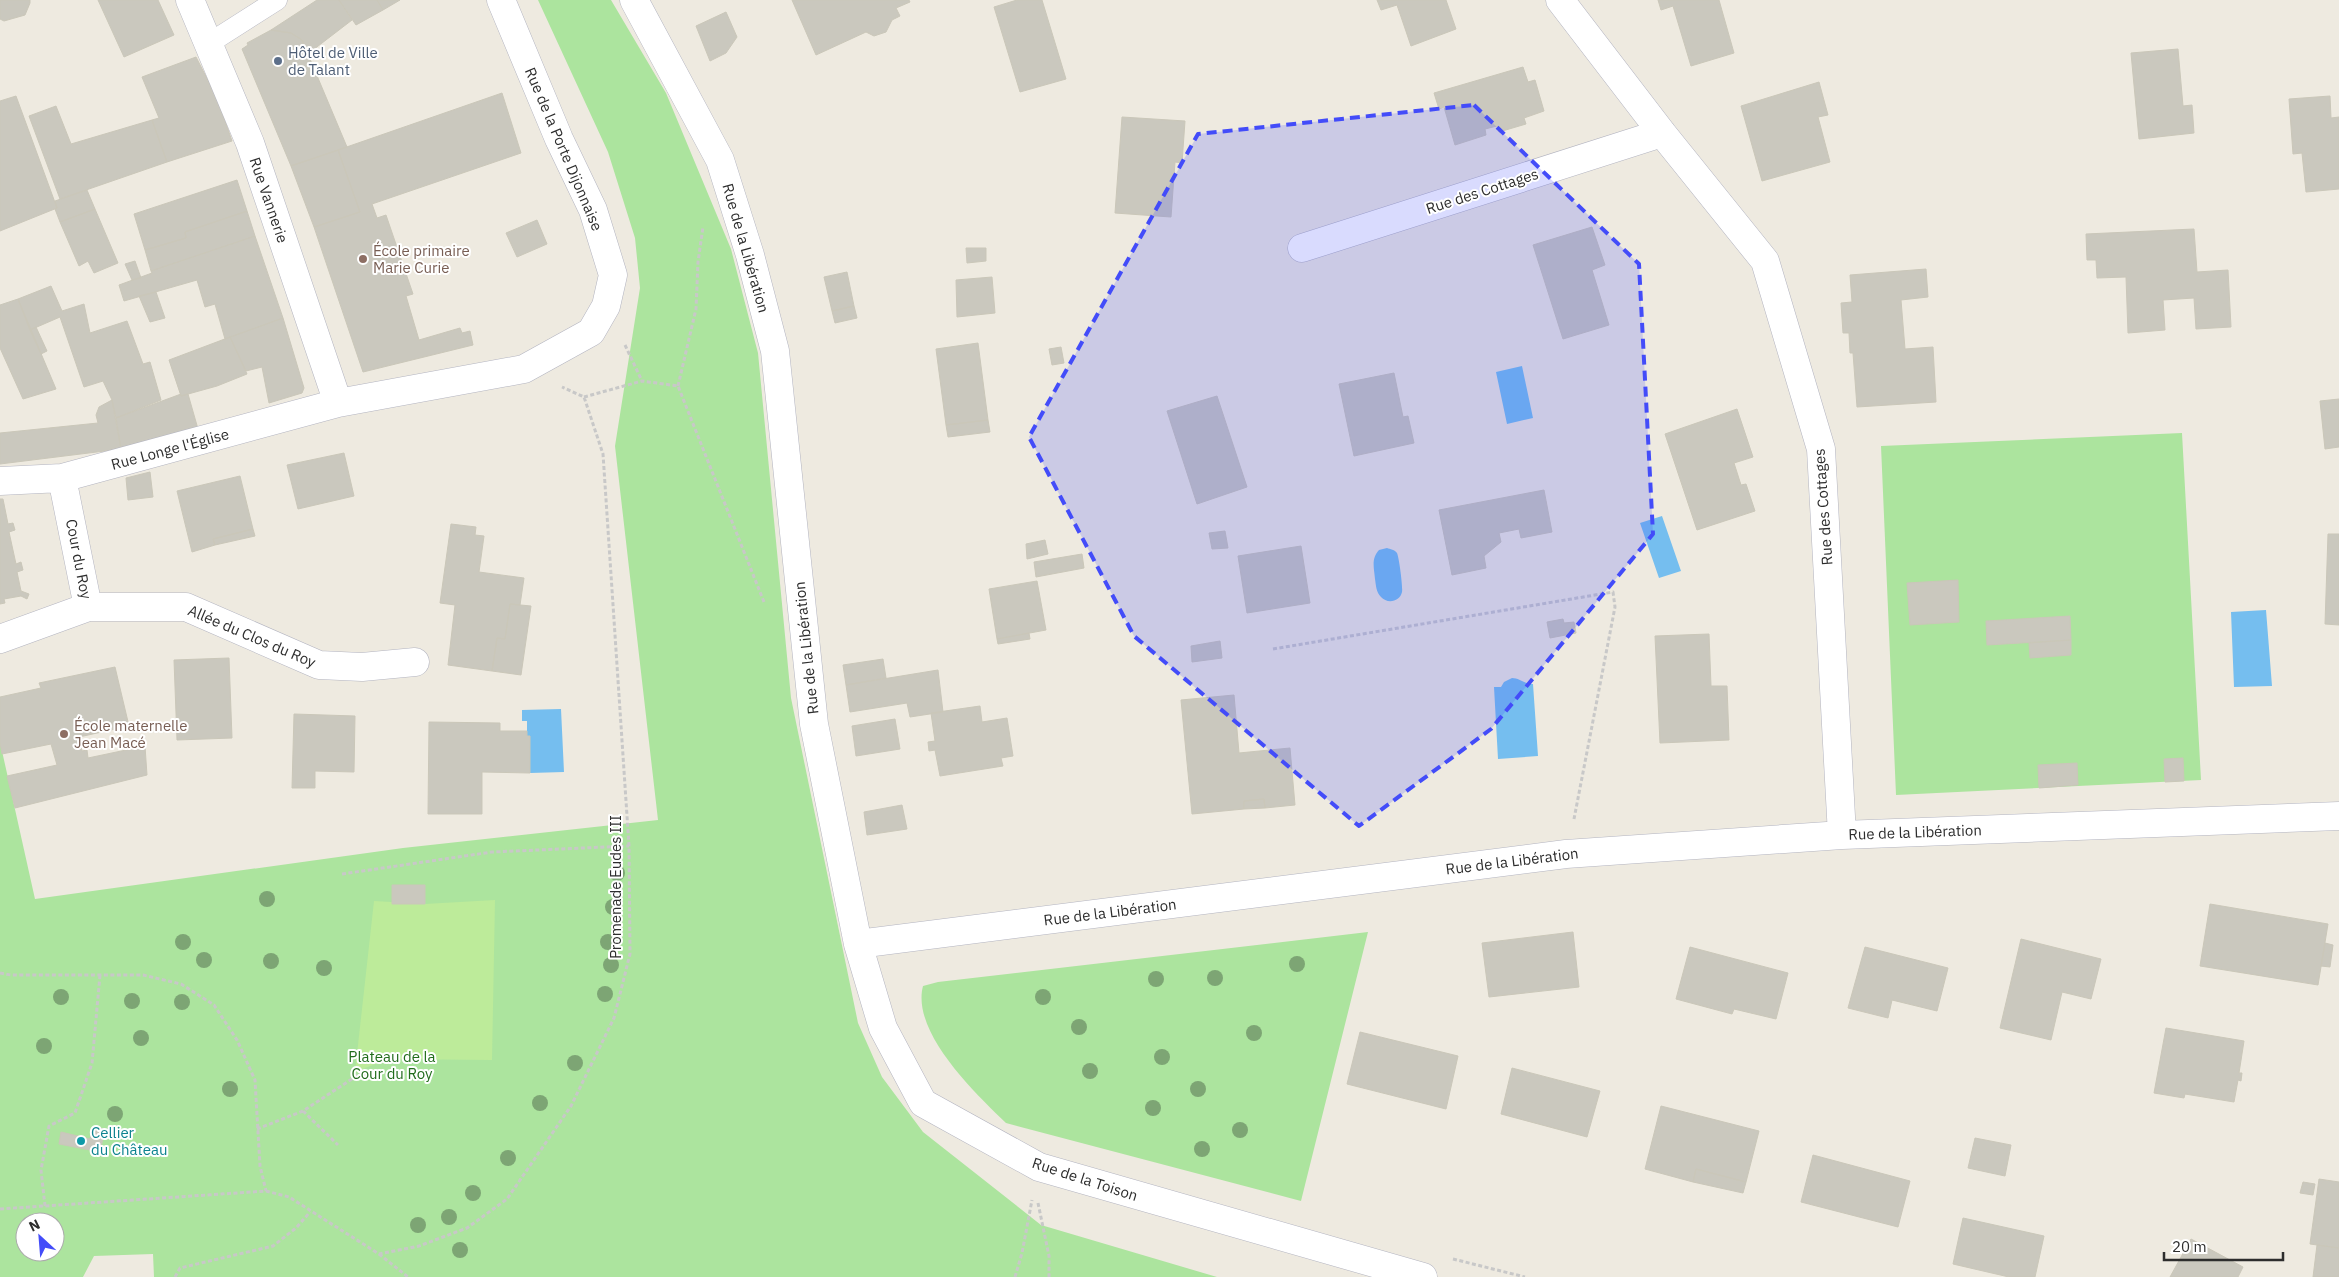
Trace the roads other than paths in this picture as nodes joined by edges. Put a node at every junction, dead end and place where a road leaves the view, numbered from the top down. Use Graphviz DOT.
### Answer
graph roads {
  1 [pos="190,0"];
  2 [pos="277,0"];
  3 [pos="501,0"];
  4 [pos="634,0"];
  5 [pos="1560,0"];
  6 [pos="208,44"];
  7 [pos="1662,133"];
  8 [pos="1302,248"];
  9 [pos="338,403"];
  10 [pos="62,478"];
  11 [pos="0,481"];
  12 [pos="88,607"];
  13 [pos="0,640"];
  14 [pos="415,662"];
  15 [pos="2339,816"];
  16 [pos="1842,835"];
  17 [pos="858,944"];
  18 [pos="1423,1277"];
  1 -- 6 [label="street, Rue Vannerie"];
  2 -- 6 [label="lane"];
  3 -- 9 [label="street, Rue de la Porte Dijonnaise"];
  4 -- 17 [label="street, Rue de la Libération"];
  5 -- 7 [label="street, Rue des Cottages"];
  6 -- 9 [label="street, Rue Vannerie"];
  7 -- 8 [label="street, Rue des Cottages"];
  7 -- 16 [label="street, Rue des Cottages"];
  9 -- 10 [label="street, Rue Longe l'Église"];
  10 -- 11 [label="street, Rue Longe l'Église"];
  10 -- 12 [label="street, Cour du Roy"];
  12 -- 13 [label="street, Cour du Roy"];
  12 -- 14 [label="street, Allée du Clos du Roy"];
  15 -- 16 [label="street, Rue de la Libération"];
  16 -- 17 [label="street, Rue de la Libération"];
  17 -- 18 [label="street, Rue de la Toison"];
}
